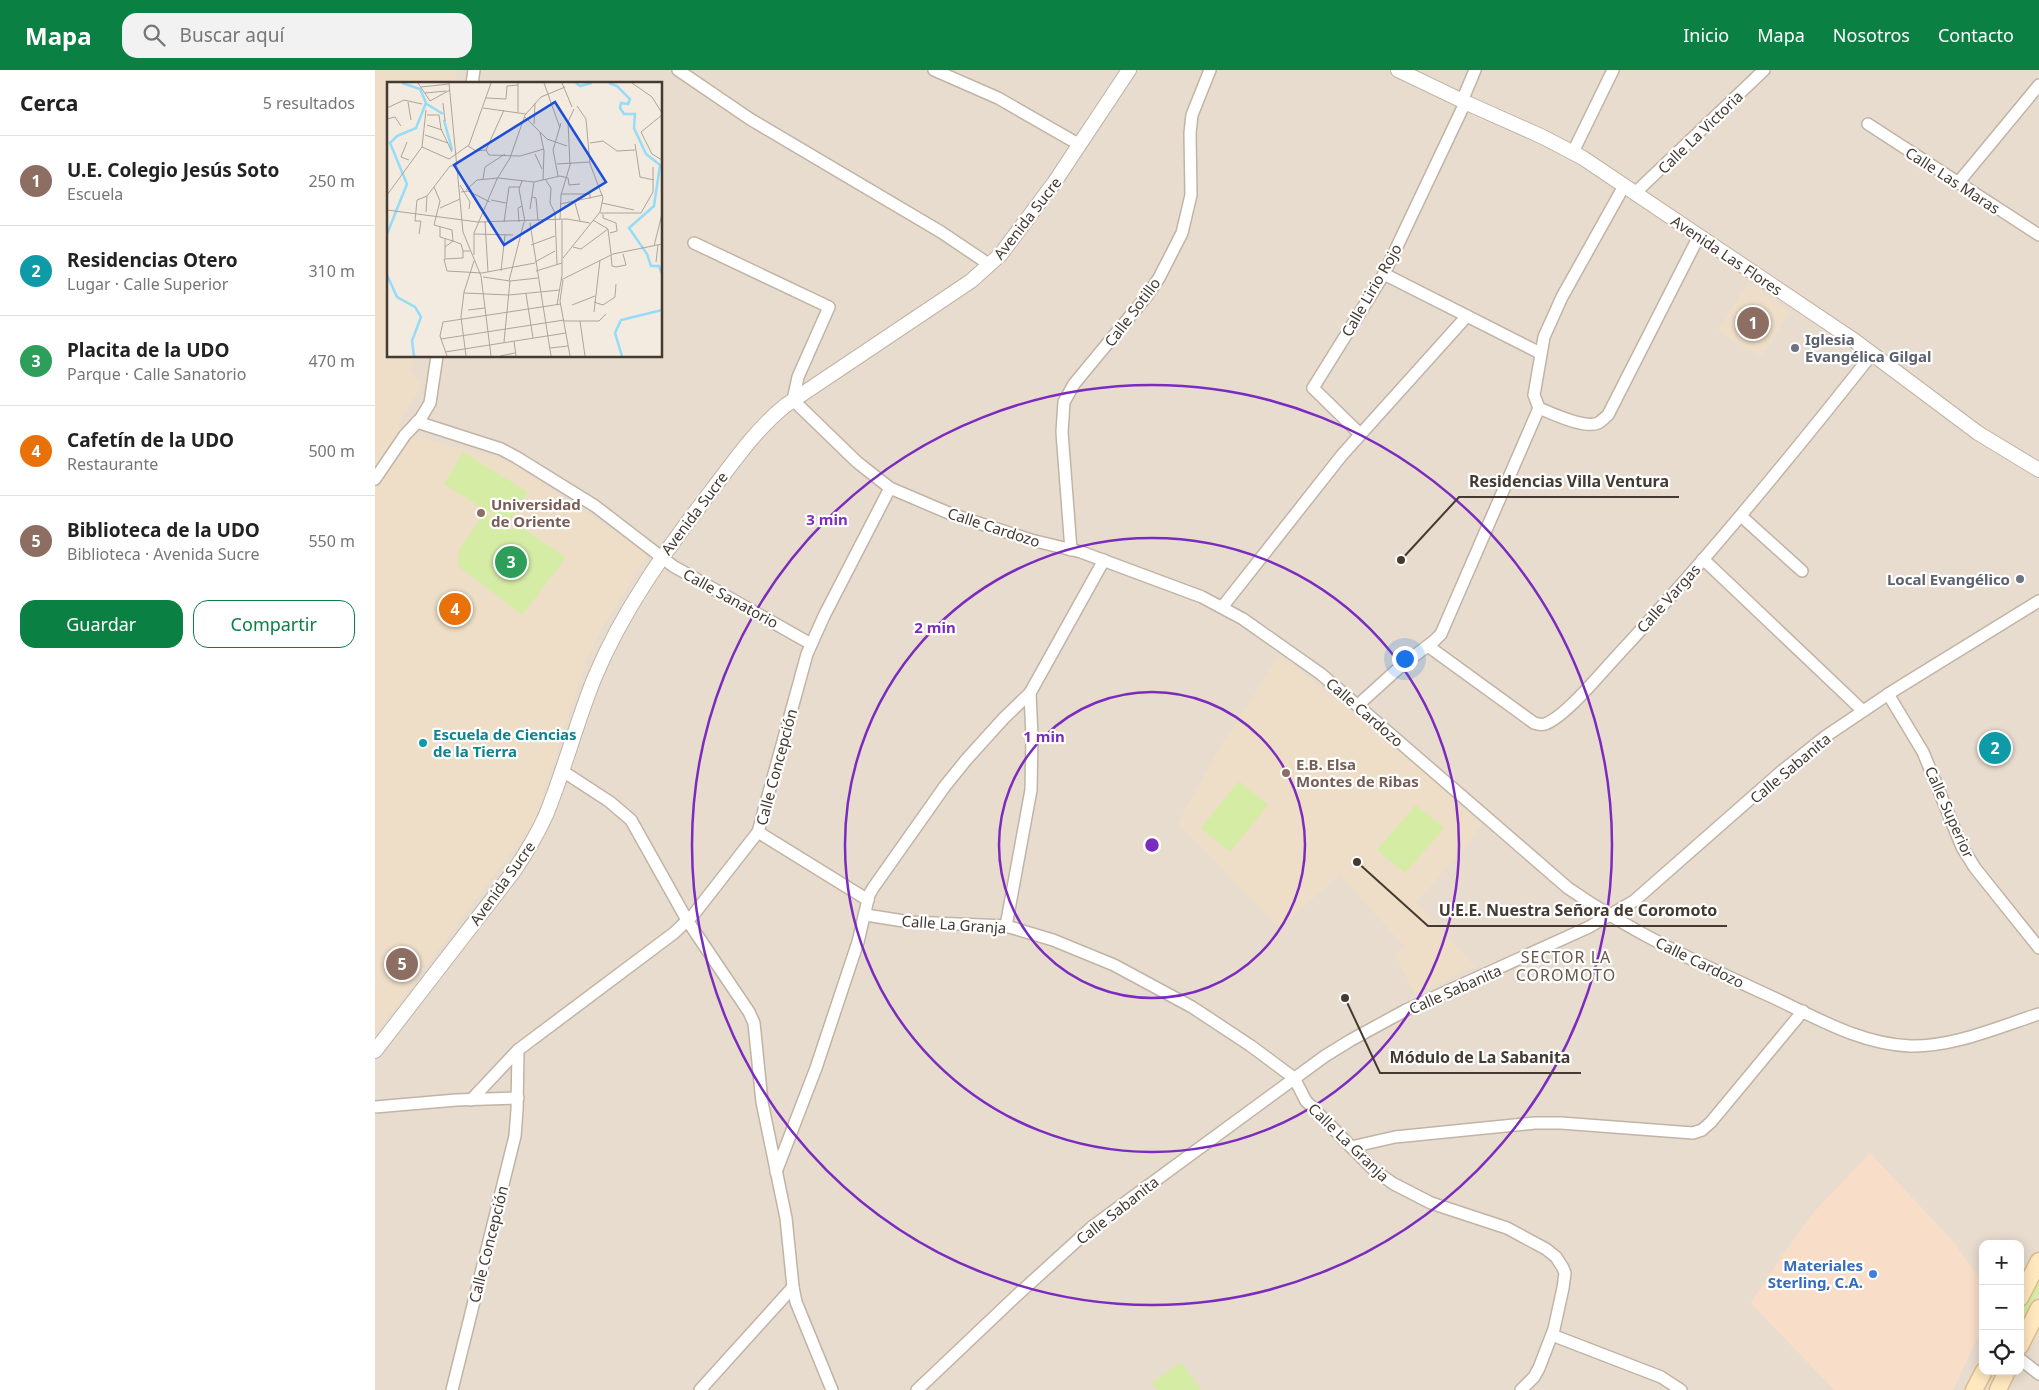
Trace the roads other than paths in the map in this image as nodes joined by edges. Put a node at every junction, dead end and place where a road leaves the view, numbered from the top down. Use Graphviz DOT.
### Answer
graph roads {
  1 [pos="678,70"];
  2 [pos="934,70"];
  3 [pos="1129,70"];
  4 [pos="1210,70"];
  5 [pos="1398,70"];
  6 [pos="1475,70"];
  7 [pos="1613,70"];
  8 [pos="1764,70"];
  9 [pos="2039,85"];
  10 [pos="1463,102"];
  11 [pos="1867,124"];
  12 [pos="1080,145"];
  13 [pos="1573,152"];
  14 [pos="1958,183"];
  15 [pos="1630,189"];
  16 [pos="2039,235"];
  17 [pos="1699,236"];
  18 [pos="693,244"];
  19 [pos="990,264"];
  20 [pos="1384,274"];
  21 [pos="1467,316"];
  22 [pos="1540,353"];
  23 [pos="1872,354"];
  24 [pos="437,358"];
  25 [pos="793,400"];
  26 [pos="1539,408"];
  27 [pos="417,422"];
  28 [pos="1360,434"];
  29 [pos="2039,470"];
  30 [pos="375,480"];
  31 [pos="890,488"];
  32 [pos="1741,516"];
  33 [pos="1071,550"];
  34 [pos="662,557"];
  35 [pos="1703,559"];
  36 [pos="1104,560"];
  37 [pos="1802,571"];
  38 [pos="2039,601"];
  39 [pos="1223,606"];
  40 [pos="811,644"];
  41 [pos="1428,646"];
  42 [pos="1030,693"];
  43 [pos="1888,694"];
  44 [pos="1358,705"];
  45 [pos="1863,711"];
  46 [pos="561,770"];
  47 [pos="758,832"];
  48 [pos="868,900"];
  49 [pos="866,915"];
  50 [pos="1610,916"];
  51 [pos="687,920"];
  52 [pos="1006,926"];
  53 [pos="2039,948"];
  54 [pos="1803,1012"];
  55 [pos="2039,1014"];
  56 [pos="518,1050"];
  57 [pos="375,1051"];
  58 [pos="1294,1078"];
  59 [pos="517,1098"];
  60 [pos="471,1100"];
  61 [pos="375,1107"];
  62 [pos="1351,1147"];
  63 [pos="777,1172"];
  64 [pos="2039,1261"];
  65 [pos="793,1287"];
  66 [pos="2024,1290"];
  67 [pos="2039,1308"];
  68 [pos="1552,1335"];
  69 [pos="2024,1338"];
  70 [pos="2024,1362"];
  71 [pos="2039,1374"];
  72 [pos="1982,1375"];
  73 [pos="2005,1375"];
  74 [pos="452,1390"];
  75 [pos="700,1390"];
  76 [pos="832,1390"];
  77 [pos="917,1390"];
  78 [pos="1521,1390"];
  79 [pos="1681,1390"];
  80 [pos="1974,1390"];
  81 [pos="1998,1390"];
  1 -- 19 [label="street"];
  2 -- 12 [label="street"];
  3 -- 12 [label="street, Avenida Sucre"];
  4 -- 33 [label="street, Calle Sotillo"];
  5 -- 10 [label="street, Avenida Las Flores"];
  6 -- 10 [label="street, Calle Lirio Rojo"];
  7 -- 13 [label="street"];
  8 -- 15 [label="street, Calle La Victoria"];
  9 -- 14 [label="street"];
  10 -- 13 [label="street, Avenida Las Flores"];
  10 -- 20 [label="street, Calle Lirio Rojo"];
  11 -- 14 [label="street, Calle Las Maras"];
  12 -- 19 [label="street, Avenida Sucre"];
  13 -- 15 [label="street, Avenida Las Flores"];
  14 -- 16 [label="street, Calle Las Maras"];
  15 -- 17 [label="street, Avenida Las Flores"];
  15 -- 22 [label="street, Calle La Victoria"];
  17 -- 23 [label="street, Avenida Las Flores"];
  17 -- 26 [label="street"];
  18 -- 25 [label="street"];
  19 -- 25 [label="street, Avenida Sucre"];
  20 -- 21 [label="street"];
  20 -- 28 [label="street, Calle Lirio Rojo"];
  21 -- 22 [label="street"];
  21 -- 28 [label="street"];
  22 -- 26 [label="street, Calle La Victoria"];
  23 -- 29 [label="street, Avenida Las Flores"];
  23 -- 32 [label="street, Calle Vargas"];
  24 -- 27 [label="street"];
  25 -- 31 [label="street, Calle Cardozo"];
  25 -- 34 [label="street, Avenida Sucre"];
  26 -- 41 [label="street"];
  27 -- 30 [label="street"];
  27 -- 34 [label="street, Calle Sanatorio"];
  28 -- 39 [label="street"];
  31 -- 33 [label="street, Calle Cardozo"];
  31 -- 40 [label="street, Calle Concepción"];
  32 -- 35 [label="street, Calle Vargas"];
  32 -- 37 [label="street"];
  33 -- 36 [label="street, Calle Cardozo"];
  34 -- 40 [label="street, Calle Sanatorio"];
  34 -- 46 [label="street, Avenida Sucre"];
  35 -- 41 [label="street, Calle Vargas"];
  35 -- 45 [label="street"];
  36 -- 39 [label="street, Calle Cardozo"];
  36 -- 42 [label="street"];
  38 -- 43 [label="street, Calle Sabanita"];
  39 -- 44 [label="street, Calle Cardozo"];
  40 -- 47 [label="street, Calle Concepción"];
  41 -- 44 [label="street"];
  42 -- 48 [label="street"];
  42 -- 52 [label="street"];
  43 -- 45 [label="street, Calle Sabanita"];
  43 -- 53 [label="street, Calle Superior"];
  44 -- 50 [label="street, Calle Cardozo"];
  45 -- 50 [label="street, Calle Sabanita"];
  46 -- 51 [label="street"];
  46 -- 57 [label="street, Avenida Sucre"];
  47 -- 48 [label="street"];
  47 -- 51 [label="street, Calle Concepción"];
  48 -- 49 [label="street"];
  49 -- 52 [label="street, Calle La Granja"];
  49 -- 63 [label="street"];
  50 -- 54 [label="street, Calle Cardozo"];
  50 -- 58 [label="street, Calle Sabanita"];
  51 -- 56 [label="street, Calle Concepción"];
  51 -- 63 [label="street"];
  52 -- 58 [label="street, Calle La Granja"];
  54 -- 55 [label="street, Calle Cardozo"];
  54 -- 62 [label="street"];
  56 -- 59 [label="street, Calle Concepción"];
  56 -- 60 [label="street, Calle Concepción"];
  58 -- 62 [label="street, Calle La Granja"];
  58 -- 77 [label="street, Calle Sabanita"];
  59 -- 60 [label="street"];
  59 -- 74 [label="street, Calle Concepción"];
  60 -- 61 [label="street"];
  62 -- 68 [label="street, Calle La Granja"];
  63 -- 65 [label="street"];
  64 -- 66 [label="main road"];
  65 -- 75 [label="street"];
  65 -- 76 [label="street"];
  67 -- 69 [label="main road"];
  68 -- 78 [label="street, Calle La Granja"];
  68 -- 79 [label="street"];
  70 -- 71 [label="street"];
  72 -- 80 [label="main road"];
  73 -- 81 [label="main road"];
}
